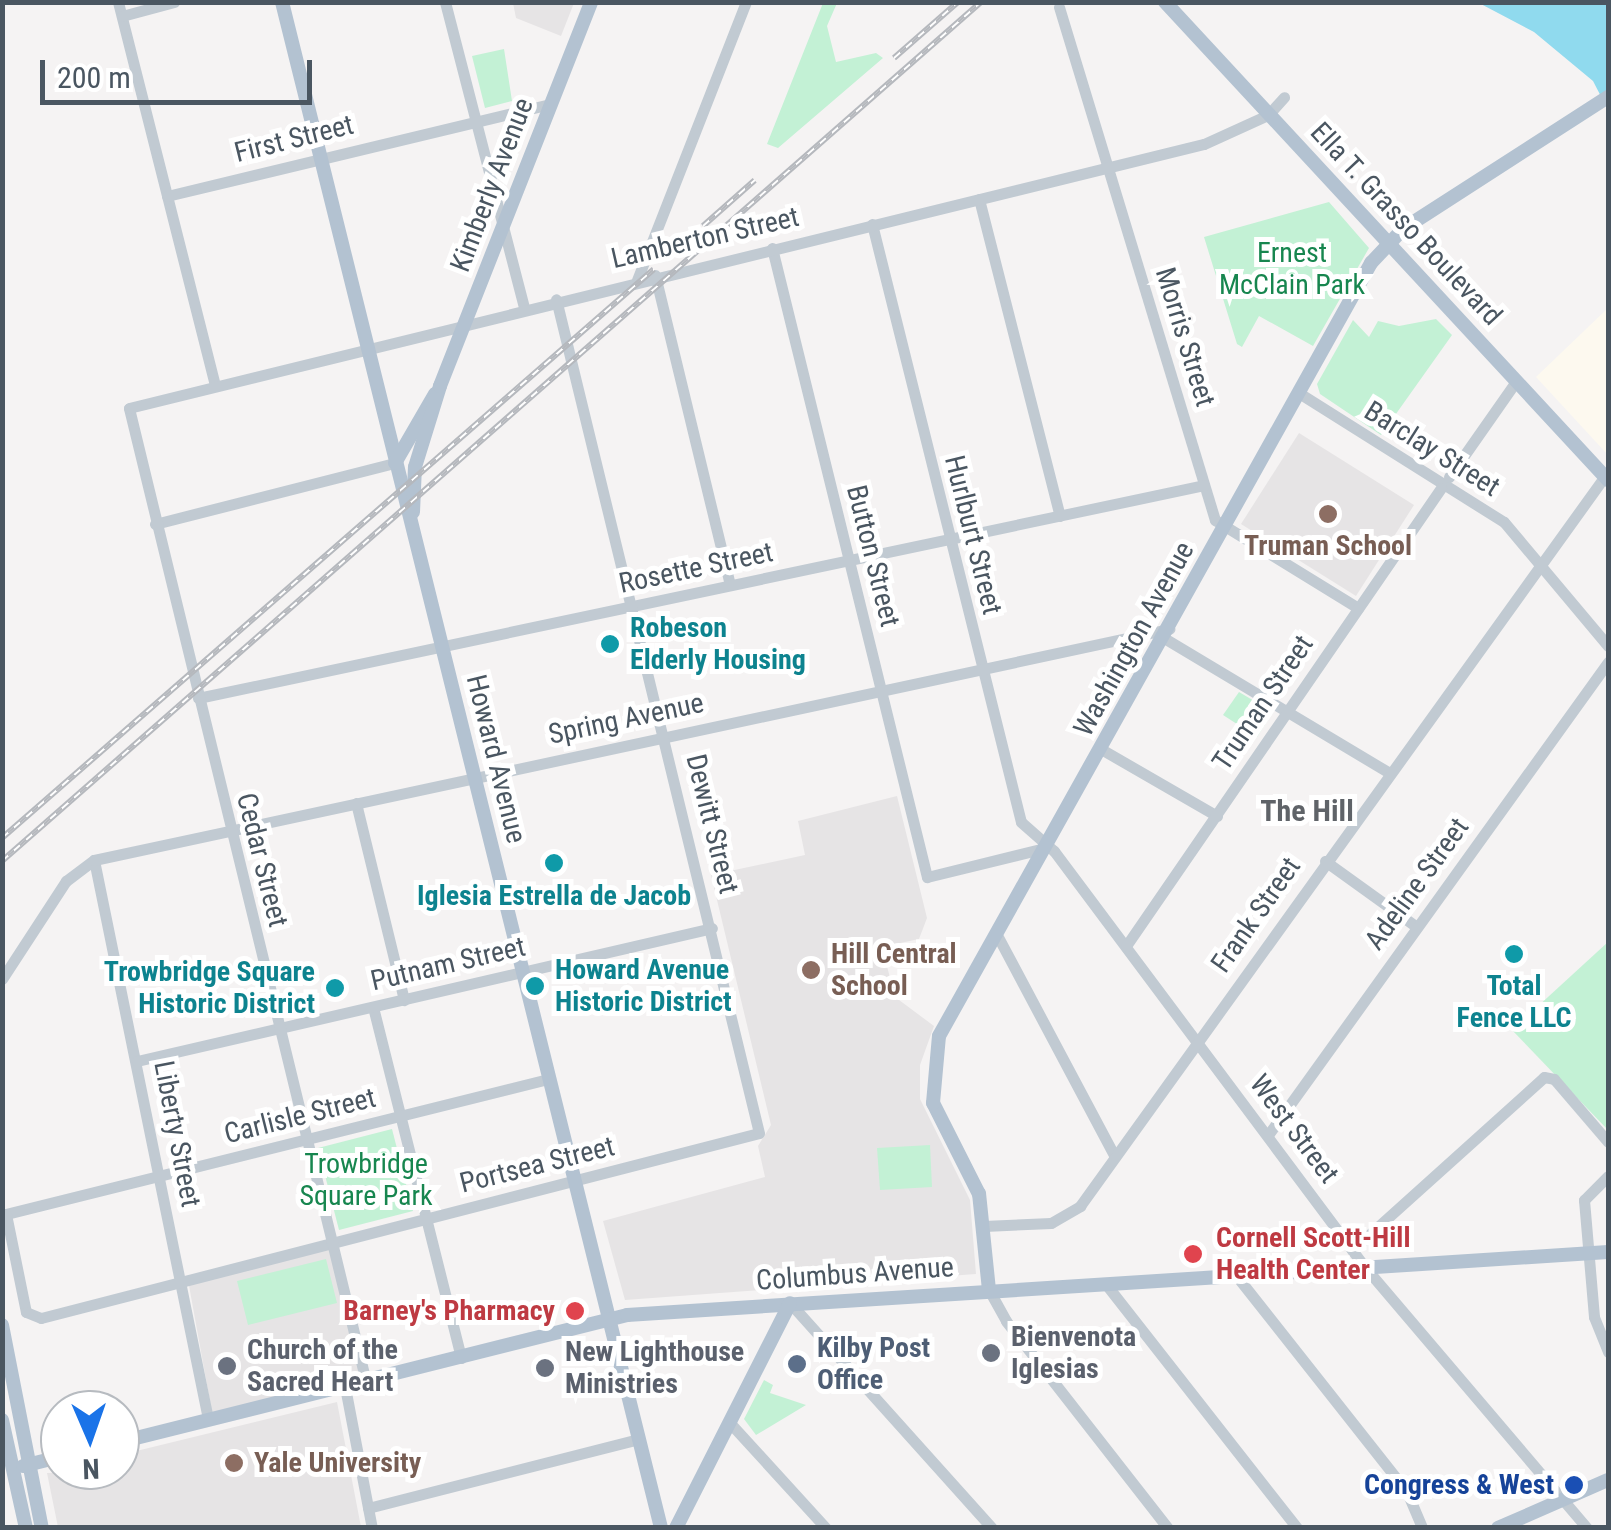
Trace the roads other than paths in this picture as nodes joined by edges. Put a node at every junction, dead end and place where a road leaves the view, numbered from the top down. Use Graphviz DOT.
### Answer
graph roads {
  1 [pos="174,2"];
  2 [pos="282,2"];
  3 [pos="446,2"];
  4 [pos="591,2"];
  5 [pos="746,2"];
  6 [pos="1165,2"];
  7 [pos="1059,7"];
  8 [pos="120,9"];
  9 [pos="1284,97"];
  10 [pos="1608,97"];
  11 [pos="550,104"];
  12 [pos="1268,114"];
  13 [pos="475,122"];
  14 [pos="321,158"];
  15 [pos="1108,168"];
  16 [pos="167,196"];
  17 [pos="980,200"];
  18 [pos="872,224"];
  19 [pos="501,228"];
  20 [pos="1391,241"];
  21 [pos="772,248"];
  22 [pos="655,276"];
  23 [pos="634,278"];
  24 [pos="556,299"];
  25 [pos="524,306"];
  26 [pos="466,321"];
  27 [pos="368,344"];
  28 [pos="1517,380"];
  29 [pos="214,382"];
  30 [pos="440,386"];
  31 [pos="1299,393"];
  32 [pos="129,408"];
  33 [pos="397,471"];
  34 [pos="1607,478"];
  35 [pos="1445,483"];
  36 [pos="1204,485"];
  37 [pos="1060,516"];
  38 [pos="412,523"];
  39 [pos="156,524"];
  40 [pos="1224,527"];
  41 [pos="948,539"];
  42 [pos="848,560"];
  43 [pos="1540,568"];
  44 [pos="730,585"];
  45 [pos="633,607"];
  46 [pos="1358,608"];
  47 [pos="1166,633"];
  48 [pos="1608,646"];
  49 [pos="442,647"];
  50 [pos="1608,662"];
  51 [pos="980,668"];
  52 [pos="880,691"];
  53 [pos="200,698"];
  54 [pos="1288,709"];
  55 [pos="665,736"];
  56 [pos="1101,749"];
  57 [pos="1390,772"];
  58 [pos="475,776"];
  59 [pos="356,803"];
  60 [pos="1216,816"];
  61 [pos="228,831"];
  62 [pos="1045,848"];
  63 [pos="94,860"];
  64 [pos="1325,861"];
  65 [pos="1416,927"];
  66 [pos="712,928"];
  67 [pos="997,935"];
  68 [pos="1126,946"];
  69 [pos="522,972"];
  70 [pos="2,978"];
  71 [pos="404,1000"];
  72 [pos="372,1007"];
  73 [pos="278,1028"];
  74 [pos="1197,1042"];
  75 [pos="137,1061"];
  76 [pos="548,1080"];
  77 [pos="399,1117"];
  78 [pos="760,1130"];
  79 [pos="1268,1135"];
  80 [pos="306,1140"];
  81 [pos="1608,1142"];
  82 [pos="1115,1156"];
  83 [pos="160,1176"];
  84 [pos="1608,1176"];
  85 [pos="574,1182"];
  86 [pos="426,1219"];
  87 [pos="984,1226"];
  88 [pos="331,1243"];
  89 [pos="1352,1250"];
  90 [pos="1608,1252"];
  91 [pos="1588,1253"];
  92 [pos="1364,1266"];
  93 [pos="1234,1274"];
  94 [pos="182,1281"];
  95 [pos="1105,1283"];
  96 [pos="990,1290"];
  97 [pos="790,1303"];
  98 [pos="32,1318"];
  99 [pos="609,1320"];
  100 [pos="2,1324"];
  101 [pos="1608,1352"];
  102 [pos="461,1358"];
  103 [pos="366,1382"];
  104 [pos="344,1387"];
  105 [pos="2,1420"];
  106 [pos="208,1420"];
  107 [pos="730,1423"];
  108 [pos="140,1437"];
  109 [pos="639,1439"];
  110 [pos="40,1462"];
  111 [pos="31,1464"];
  112 [pos="8,1470"];
  113 [pos="1608,1480"];
  114 [pos="1563,1499"];
  115 [pos="368,1508"];
  116 [pos="26,1528"];
  117 [pos="42,1528"];
  118 [pos="372,1528"];
  119 [pos="661,1528"];
  120 [pos="676,1528"];
  121 [pos="826,1528"];
  122 [pos="992,1528"];
  123 [pos="1168,1528"];
  124 [pos="1296,1528"];
  125 [pos="1422,1528"];
  126 [pos="1498,1528"];
  127 [pos="1587,1528"];
  1 -- 8 [label="street"];
  2 -- 14 [label="main road, Howard Avenue"];
  3 -- 13 [label="street"];
  4 -- 11 [label="main road, Kimberly Avenue"];
  5 -- 23 [label="street"];
  6 -- 12 [label="main road, Ella T. Grasso Boulevard"];
  7 -- 15 [label="street, Morris Street"];
  8 -- 16 [label="street"];
  9 -- 12 [label="street, Lamberton Street"];
  10 -- 20 [label="main road, Washington Avenue"];
  11 -- 13 [label="street, First Street"];
  11 -- 19 [label="main road, Kimberly Avenue"];
  12 -- 15 [label="street, Lamberton Street"];
  12 -- 20 [label="main road, Ella T. Grasso Boulevard"];
  13 -- 14 [label="street, First Street"];
  13 -- 19 [label="street"];
  14 -- 16 [label="street, First Street"];
  14 -- 27 [label="main road, Howard Avenue"];
  15 -- 17 [label="street, Lamberton Street"];
  15 -- 36 [label="street, Morris Street"];
  16 -- 29 [label="street"];
  17 -- 18 [label="street, Lamberton Street"];
  17 -- 37 [label="street"];
  18 -- 21 [label="street, Lamberton Street"];
  18 -- 41 [label="street, Hurlburt Street"];
  19 -- 25 [label="street"];
  19 -- 26 [label="main road, Kimberly Avenue"];
  20 -- 28 [label="main road, Ella T. Grasso Boulevard"];
  20 -- 31 [label="main road, Washington Avenue"];
  21 -- 22 [label="street, Lamberton Street"];
  21 -- 42 [label="street, Button Street"];
  22 -- 23 [label="street, Lamberton Street"];
  22 -- 44 [label="street"];
  23 -- 24 [label="street, Lamberton Street"];
  24 -- 25 [label="street, Lamberton Street"];
  24 -- 45 [label="street, Dewitt Street"];
  25 -- 26 [label="street, Lamberton Street"];
  26 -- 27 [label="street, Lamberton Street"];
  26 -- 30 [label="main road, Kimberly Avenue"];
  27 -- 29 [label="street, Lamberton Street"];
  27 -- 33 [label="main road, Howard Avenue"];
  28 -- 34 [label="main road, Ella T. Grasso Boulevard"];
  28 -- 35 [label="street, Truman Street"];
  29 -- 32 [label="street, Lamberton Street"];
  30 -- 33 [label="main road"];
  30 -- 38 [label="main road"];
  31 -- 35 [label="street, Barclay Street"];
  31 -- 40 [label="main road, Washington Avenue"];
  32 -- 39 [label="street, Cedar Street"];
  33 -- 38 [label="main road, Howard Avenue"];
  33 -- 39 [label="street"];
  34 -- 43 [label="street, Frank Street"];
  35 -- 43 [label="street, Barclay Street"];
  35 -- 46 [label="street, Truman Street"];
  36 -- 37 [label="street, Rosette Street"];
  36 -- 40 [label="street, Morris Street"];
  37 -- 41 [label="street, Rosette Street"];
  38 -- 49 [label="main road, Howard Avenue"];
  39 -- 53 [label="street, Cedar Street"];
  40 -- 46 [label="street"];
  40 -- 47 [label="main road, Washington Avenue"];
  41 -- 42 [label="street, Rosette Street"];
  41 -- 51 [label="street, Hurlburt Street"];
  42 -- 44 [label="street, Rosette Street"];
  42 -- 52 [label="street, Button Street"];
  43 -- 48 [label="street, Barclay Street"];
  43 -- 57 [label="street, Frank Street"];
  44 -- 45 [label="street, Rosette Street"];
  45 -- 49 [label="street, Rosette Street"];
  45 -- 55 [label="street, Dewitt Street"];
  46 -- 54 [label="street, Truman Street"];
  47 -- 51 [label="street, Spring Avenue"];
  47 -- 54 [label="street"];
  47 -- 56 [label="main road, Washington Avenue"];
  49 -- 53 [label="street, Rosette Street"];
  49 -- 58 [label="main road, Howard Avenue"];
  50 -- 65 [label="street, Adeline Street"];
  51 -- 52 [label="street, Spring Avenue"];
  51 -- 62 [label="street, Hurlburt Street"];
  52 -- 55 [label="street, Spring Avenue"];
  52 -- 62 [label="street, Button Street"];
  53 -- 61 [label="street, Cedar Street"];
  54 -- 57 [label="street"];
  54 -- 60 [label="street, Truman Street"];
  55 -- 58 [label="street, Spring Avenue"];
  55 -- 66 [label="street, Dewitt Street"];
  56 -- 60 [label="street"];
  56 -- 62 [label="main road, Washington Avenue"];
  57 -- 64 [label="street, Frank Street"];
  58 -- 59 [label="street, Spring Avenue"];
  58 -- 69 [label="main road, Howard Avenue"];
  59 -- 61 [label="street, Spring Avenue"];
  59 -- 71 [label="street"];
  60 -- 68 [label="street, Truman Street"];
  61 -- 63 [label="street, Spring Avenue"];
  61 -- 73 [label="street, Cedar Street"];
  62 -- 67 [label="main road, Washington Avenue"];
  62 -- 68 [label="street, West Street"];
  63 -- 70 [label="street"];
  63 -- 75 [label="street, Liberty Street"];
  64 -- 65 [label="street"];
  64 -- 74 [label="street, Frank Street"];
  65 -- 79 [label="street, Adeline Street"];
  66 -- 69 [label="street, Putnam Street"];
  66 -- 78 [label="street, Dewitt Street"];
  67 -- 82 [label="street"];
  67 -- 87 [label="main road, Washington Avenue"];
  68 -- 74 [label="street, West Street"];
  69 -- 71 [label="street, Putnam Street"];
  69 -- 76 [label="main road, Howard Avenue"];
  71 -- 72 [label="street, Putnam Street"];
  72 -- 73 [label="street, Putnam Street"];
  72 -- 77 [label="street"];
  73 -- 75 [label="street, Putnam Street"];
  73 -- 80 [label="street, Cedar Street"];
  74 -- 79 [label="street, West Street"];
  74 -- 82 [label="street, Frank Street"];
  75 -- 83 [label="street, Liberty Street"];
  76 -- 77 [label="street, Carlisle Street"];
  76 -- 85 [label="main road, Howard Avenue"];
  77 -- 80 [label="street, Carlisle Street"];
  77 -- 86 [label="street"];
  78 -- 85 [label="street, Portsea Street"];
  79 -- 89 [label="street, West Street"];
  80 -- 83 [label="street, Carlisle Street"];
  80 -- 88 [label="street, Cedar Street"];
  81 -- 89 [label="street"];
  82 -- 87 [label="street, Frank Street"];
  83 -- 94 [label="street, Liberty Street"];
  83 -- 98 [label="street, Carlisle Street"];
  84 -- 91 [label="street"];
  85 -- 86 [label="street, Portsea Street"];
  85 -- 99 [label="main road, Howard Avenue"];
  86 -- 88 [label="street, Portsea Street"];
  86 -- 102 [label="street"];
  87 -- 96 [label="main road, Washington Avenue"];
  88 -- 94 [label="street, Portsea Street"];
  88 -- 103 [label="street, Cedar Street"];
  89 -- 92 [label="street, West Street"];
  90 -- 91 [label="main road, Columbus Avenue"];
  91 -- 92 [label="main road, Columbus Avenue"];
  91 -- 101 [label="street"];
  92 -- 93 [label="main road, Columbus Avenue"];
  92 -- 114 [label="street, West Street"];
  93 -- 95 [label="main road, Columbus Avenue"];
  93 -- 125 [label="street"];
  94 -- 98 [label="street, Portsea Street"];
  94 -- 106 [label="street, Liberty Street"];
  95 -- 96 [label="main road, Columbus Avenue"];
  95 -- 124 [label="street"];
  96 -- 97 [label="main road, Columbus Avenue"];
  96 -- 123 [label="street"];
  97 -- 99 [label="main road, Columbus Avenue"];
  97 -- 107 [label="main road"];
  97 -- 122 [label="street"];
  99 -- 102 [label="main road, Columbus Avenue"];
  99 -- 109 [label="main road, Howard Avenue"];
  100 -- 111 [label="main road"];
  102 -- 103 [label="main road, Columbus Avenue"];
  103 -- 104 [label="main road, Columbus Avenue"];
  104 -- 106 [label="main road, Columbus Avenue"];
  104 -- 115 [label="street"];
  105 -- 112 [label="main road"];
  106 -- 108 [label="main road, Columbus Avenue"];
  107 -- 120 [label="main road"];
  107 -- 121 [label="street"];
  109 -- 115 [label="street"];
  109 -- 119 [label="main road, Howard Avenue"];
  110 -- 111 [label="main road"];
  111 -- 112 [label="main road"];
  111 -- 117 [label="main road"];
  112 -- 116 [label="main road"];
  113 -- 114 [label="main road"];
  114 -- 126 [label="main road"];
  114 -- 127 [label="street, West Street"];
  115 -- 118 [label="street"];
}
